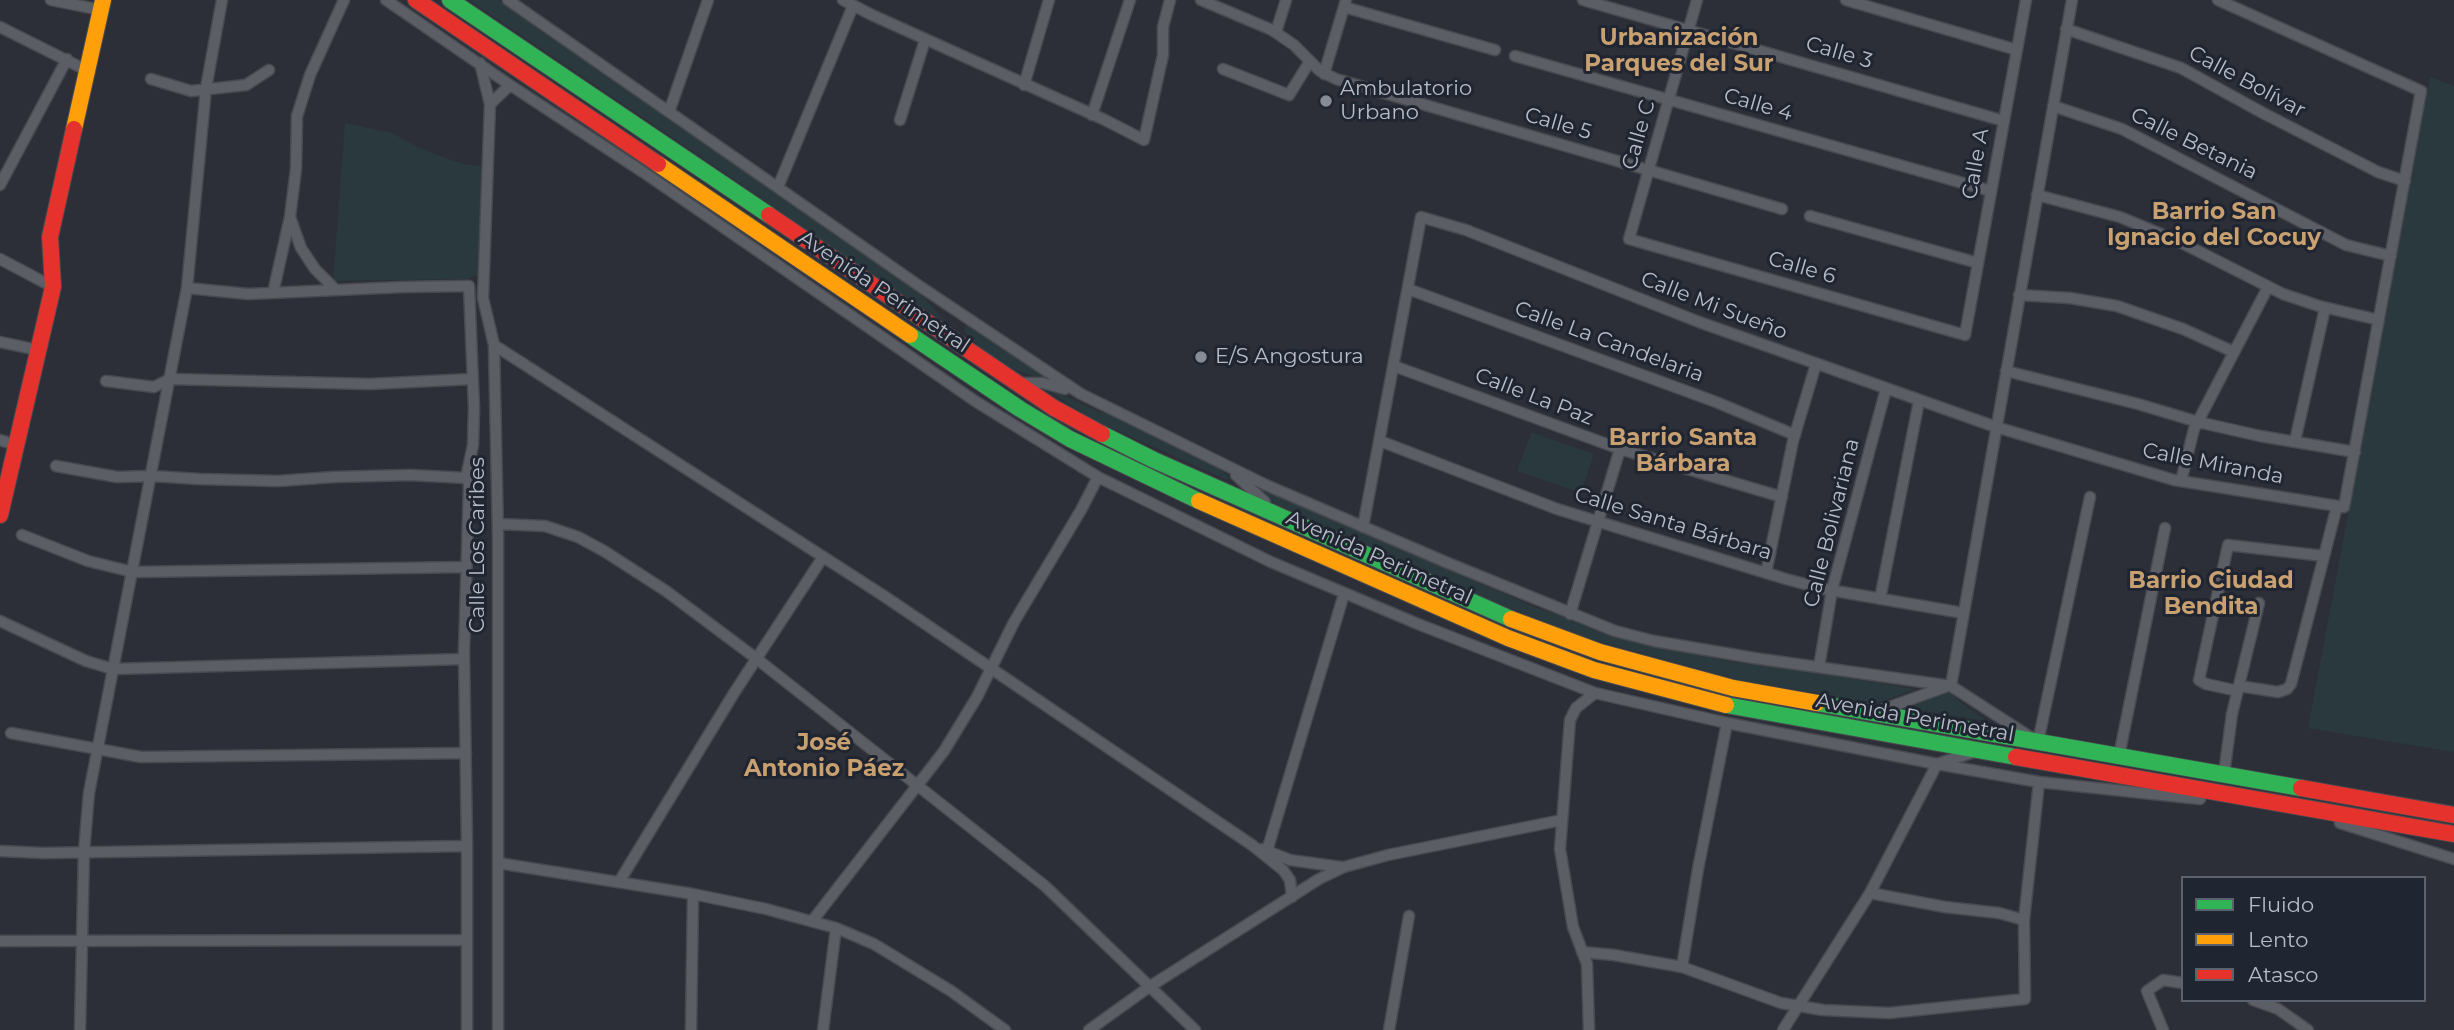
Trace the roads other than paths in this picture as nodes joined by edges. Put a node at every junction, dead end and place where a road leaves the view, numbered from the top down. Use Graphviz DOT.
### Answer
graph roads {
  1 [pos="51,0"];
  2 [pos="222,0"];
  3 [pos="344,0"];
  4 [pos="386,0"];
  5 [pos="416,0"];
  6 [pos="450,0"];
  7 [pos="508,0"];
  8 [pos="708,0"];
  9 [pos="1049,0"];
  10 [pos="1130,0"];
  11 [pos="1170,0"];
  12 [pos="1201,0"];
  13 [pos="1286,0"];
  14 [pos="1583,0"];
  15 [pos="1697,0"];
  16 [pos="1846,0"];
  17 [pos="2026,0"];
  18 [pos="2072,0"];
  19 [pos="2218,0"];
  20 [pos="848,3"];
  21 [pos="1225,4"];
  22 [pos="1345,4"];
  23 [pos="102,5"];
  24 [pos="0,27"];
  25 [pos="2067,29"];
  26 [pos="1688,30"];
  27 [pos="1276,32"];
  28 [pos="925,40"];
  29 [pos="1495,50"];
  30 [pos="2017,50"];
  31 [pos="1515,56"];
  32 [pos="67,59"];
  33 [pos="1310,61"];
  34 [pos="480,63"];
  35 [pos="1223,69"];
  36 [pos="269,70"];
  37 [pos="88,71"];
  38 [pos="1324,74"];
  39 [pos="151,79"];
  40 [pos="510,85"];
  41 [pos="1024,85"];
  42 [pos="206,88"];
  43 [pos="1669,99"];
  44 [pos="489,104"];
  45 [pos="2053,106"];
  46 [pos="668,112"];
  47 [pos="1092,115"];
  48 [pos="900,120"];
  49 [pos="2004,121"];
  50 [pos="1649,170"];
  51 [pos="2405,181"];
  52 [pos="0,186"];
  53 [pos="778,187"];
  54 [pos="1991,191"];
  55 [pos="2037,195"];
  56 [pos="1783,209"];
  57 [pos="290,216"];
  58 [pos="1810,216"];
  59 [pos="1629,239"];
  60 [pos="2391,256"];
  61 [pos="0,258"];
  62 [pos="1978,263"];
  63 [pos="53,287"];
  64 [pos="2268,287"];
  65 [pos="187,288"];
  66 [pos="1408,289"];
  67 [pos="336,290"];
  68 [pos="273,293"];
  69 [pos="2019,295"];
  70 [pos="2325,308"];
  71 [pos="2379,320"];
  72 [pos="1965,335"];
  73 [pos="0,342"];
  74 [pos="495,345"];
  75 [pos="38,350"];
  76 [pos="2234,352"];
  77 [pos="1816,364"];
  78 [pos="1394,366"];
  79 [pos="2006,370"];
  80 [pos="170,379"];
  81 [pos="472,379"];
  82 [pos="106,381"];
  83 [pos="1015,383"];
  84 [pos="1885,389"];
  85 [pos="1081,394"];
  86 [pos="1919,401"];
  87 [pos="2198,422"];
  88 [pos="1996,427"];
  89 [pos="1795,435"];
  90 [pos="0,440"];
  91 [pos="1380,441"];
  92 [pos="2295,441"];
  93 [pos="16,445"];
  94 [pos="1620,449"];
  95 [pos="2355,452"];
  96 [pos="1221,464"];
  97 [pos="56,466"];
  98 [pos="152,476"];
  99 [pos="1098,477"];
  100 [pos="466,478"];
  101 [pos="2181,481"];
  102 [pos="1782,497"];
  103 [pos="2090,497"];
  104 [pos="2341,506"];
  105 [pos="0,515"];
  106 [pos="1287,519"];
  107 [pos="1598,522"];
  108 [pos="498,524"];
  109 [pos="1363,527"];
  110 [pos="2165,528"];
  111 [pos="22,535"];
  112 [pos="2324,556"];
  113 [pos="823,557"];
  114 [pos="466,567"];
  115 [pos="133,572"];
  116 [pos="1766,573"];
  117 [pos="1832,590"];
  118 [pos="1344,594"];
  119 [pos="1880,598"];
  120 [pos="2259,603"];
  121 [pos="1570,614"];
  122 [pos="1963,614"];
  123 [pos="0,621"];
  124 [pos="464,659"];
  125 [pos="757,659"];
  126 [pos="1819,667"];
  127 [pos="989,668"];
  128 [pos="113,669"];
  129 [pos="1951,685"];
  130 [pos="2238,688"];
  131 [pos="1595,693"];
  132 [pos="1872,713"];
  133 [pos="1727,723"];
  134 [pos="11,733"];
  135 [pos="2038,742"];
  136 [pos="98,748"];
  137 [pos="1977,750"];
  138 [pos="466,753"];
  139 [pos="2119,756"];
  140 [pos="1937,764"];
  141 [pos="2224,774"];
  142 [pos="2039,782"];
  143 [pos="919,786"];
  144 [pos="2351,797"];
  145 [pos="2454,800"];
  146 [pos="2454,815"];
  147 [pos="1562,820"];
  148 [pos="2420,828"];
  149 [pos="2454,834"];
  150 [pos="2454,842"];
  151 [pos="1252,845"];
  152 [pos="467,846"];
  153 [pos="2415,846"];
  154 [pos="0,851"];
  155 [pos="85,851"];
  156 [pos="1267,851"];
  157 [pos="2454,859"];
  158 [pos="498,863"];
  159 [pos="1344,867"];
  160 [pos="619,882"];
  161 [pos="1870,893"];
  162 [pos="693,894"];
  163 [pos="1292,897"];
  164 [pos="1409,916"];
  165 [pos="813,920"];
  166 [pos="2024,920"];
  167 [pos="836,928"];
  168 [pos="467,940"];
  169 [pos="0,941"];
  170 [pos="82,941"];
  171 [pos="1582,952"];
  172 [pos="1682,967"];
  173 [pos="2181,983"];
  174 [pos="1149,987"];
  175 [pos="2259,1002"];
  176 [pos="1799,1005"];
  177 [pos="80,1030"];
  178 [pos="467,1030"];
  179 [pos="498,1030"];
  180 [pos="691,1030"];
  181 [pos="823,1030"];
  182 [pos="1005,1030"];
  183 [pos="1089,1030"];
  184 [pos="1195,1030"];
  185 [pos="1389,1030"];
  186 [pos="1589,1030"];
  187 [pos="1783,1030"];
  188 [pos="2163,1030"];
  189 [pos="2308,1030"];
  1 -- 23 [label="street"];
  2 -- 42 [label="street"];
  3 -- 57 [label="street"];
  4 -- 34 [label="street"];
  5 -- 137 [label="main road, Avenida Perimetral"];
  6 -- 83 [label="main road, Avenida Perimetral"];
  7 -- 46 [label="street, Avenida Perimetral"];
  8 -- 46 [label="street"];
  9 -- 41 [label="street"];
  10 -- 47 [label="street"];
  11 -- 47 [label="street"];
  12 -- 21 [label="street"];
  13 -- 27 [label="street"];
  14 -- 26 [label="street, Calle 3"];
  15 -- 26 [label="street, Calle C"];
  16 -- 30 [label="street"];
  17 -- 30 [label="street, Calle A"];
  18 -- 25 [label="street"];
  19 -- 51 [label="street"];
  20 -- 28 [label="street"];
  20 -- 53 [label="street"];
  21 -- 27 [label="street"];
  22 -- 29 [label="street"];
  22 -- 38 [label="street"];
  23 -- 37 [label="main road"];
  24 -- 32 [label="street"];
  25 -- 45 [label="street"];
  25 -- 51 [label="street, Calle Bolívar"];
  26 -- 43 [label="street, Calle C"];
  26 -- 49 [label="street, Calle 3"];
  27 -- 33 [label="street"];
  28 -- 41 [label="street"];
  28 -- 48 [label="street"];
  30 -- 49 [label="street, Calle A"];
  31 -- 43 [label="street, Calle 4"];
  32 -- 37 [label="street"];
  32 -- 52 [label="street"];
  33 -- 35 [label="street"];
  33 -- 38 [label="street"];
  34 -- 40 [label="street"];
  34 -- 44 [label="street, Calle Los Caribes"];
  36 -- 42 [label="street"];
  37 -- 63 [label="main road"];
  38 -- 50 [label="street, Calle 5"];
  39 -- 42 [label="street"];
  40 -- 44 [label="street"];
  40 -- 99 [label="street"];
  41 -- 47 [label="street"];
  42 -- 65 [label="street"];
  43 -- 50 [label="street, Calle C"];
  43 -- 54 [label="street, Calle 4"];
  44 -- 74 [label="street, Calle Los Caribes"];
  45 -- 55 [label="street"];
  45 -- 60 [label="street, Calle Betania"];
  46 -- 53 [label="street, Avenida Perimetral"];
  49 -- 54 [label="street, Calle A"];
  50 -- 56 [label="street, Calle 5"];
  50 -- 59 [label="street, Calle C"];
  51 -- 60 [label="street"];
  53 -- 85 [label="street, Avenida Perimetral"];
  54 -- 62 [label="street, Calle A"];
  55 -- 64 [label="street"];
  55 -- 69 [label="street"];
  57 -- 67 [label="street"];
  57 -- 68 [label="street"];
  58 -- 62 [label="street"];
  59 -- 72 [label="street, Calle 6"];
  60 -- 71 [label="street"];
  61 -- 63 [label="street"];
  62 -- 72 [label="street, Calle A"];
  63 -- 75 [label="main road"];
  64 -- 70 [label="street"];
  64 -- 76 [label="street"];
  65 -- 68 [label="street"];
  65 -- 80 [label="street"];
  66 -- 77 [label="street, Calle Mi Sueño"];
  66 -- 78 [label="street"];
  66 -- 89 [label="street, Calle La Candelaria"];
  67 -- 68 [label="street"];
  67 -- 81 [label="street"];
  69 -- 76 [label="street"];
  69 -- 79 [label="street"];
  70 -- 71 [label="street"];
  70 -- 92 [label="street, Calle Miranda"];
  71 -- 95 [label="street"];
  73 -- 75 [label="street"];
  74 -- 108 [label="street, Calle Los Caribes"];
  74 -- 113 [label="street"];
  75 -- 93 [label="main road"];
  76 -- 87 [label="street"];
  77 -- 84 [label="street, Calle Mi Sueño"];
  77 -- 89 [label="street"];
  78 -- 91 [label="street"];
  78 -- 94 [label="street, Calle La Paz"];
  79 -- 87 [label="street"];
  79 -- 88 [label="street"];
  80 -- 81 [label="street"];
  80 -- 82 [label="street"];
  80 -- 98 [label="street"];
  81 -- 100 [label="street"];
  83 -- 85 [label="street"];
  83 -- 106 [label="main road, Avenida Perimetral"];
  84 -- 86 [label="street, Calle Mi Sueño"];
  84 -- 117 [label="street, Calle Bolivariana"];
  85 -- 96 [label="street, Avenida Perimetral"];
  86 -- 88 [label="street, Calle Mi Sueño"];
  86 -- 119 [label="street"];
  87 -- 92 [label="street"];
  87 -- 101 [label="street"];
  88 -- 101 [label="street, Calle Miranda"];
  88 -- 122 [label="street"];
  89 -- 102 [label="street"];
  90 -- 93 [label="street"];
  91 -- 107 [label="street, Calle Santa Bárbara"];
  91 -- 109 [label="street"];
  92 -- 95 [label="street"];
  93 -- 105 [label="main road"];
  94 -- 102 [label="street, Calle La Paz"];
  94 -- 107 [label="street"];
  95 -- 104 [label="street"];
  96 -- 106 [label="street"];
  96 -- 109 [label="street, Avenida Perimetral"];
  97 -- 98 [label="street"];
  98 -- 100 [label="street"];
  98 -- 115 [label="street"];
  99 -- 118 [label="street"];
  99 -- 127 [label="street"];
  100 -- 114 [label="street"];
  101 -- 104 [label="street, Calle Miranda"];
  102 -- 116 [label="street"];
  103 -- 135 [label="street"];
  104 -- 112 [label="street"];
  106 -- 132 [label="main road, Avenida Perimetral"];
  107 -- 116 [label="street, Calle Santa Bárbara"];
  107 -- 121 [label="street"];
  108 -- 125 [label="street"];
  108 -- 158 [label="street, Calle Los Caribes"];
  109 -- 121 [label="street, Avenida Perimetral"];
  110 -- 139 [label="street"];
  111 -- 115 [label="street"];
  112 -- 130 [label="street"];
  112 -- 130 [label="street"];
  113 -- 125 [label="street"];
  113 -- 127 [label="street"];
  114 -- 115 [label="street"];
  114 -- 124 [label="street"];
  115 -- 128 [label="street"];
  116 -- 117 [label="street, Calle Santa Bárbara"];
  117 -- 119 [label="street, Calle Santa Bárbara"];
  117 -- 126 [label="street, Calle Bolivariana"];
  118 -- 131 [label="street"];
  118 -- 156 [label="street"];
  119 -- 122 [label="street, Calle Santa Bárbara"];
  120 -- 130 [label="street"];
  121 -- 126 [label="street, Avenida Perimetral"];
  122 -- 129 [label="street"];
  123 -- 128 [label="street"];
  124 -- 128 [label="street"];
  124 -- 138 [label="street"];
  125 -- 143 [label="street"];
  125 -- 160 [label="street"];
  126 -- 129 [label="street, Avenida Perimetral"];
  127 -- 143 [label="street"];
  127 -- 151 [label="street"];
  128 -- 136 [label="street"];
  129 -- 132 [label="street"];
  129 -- 135 [label="street"];
  130 -- 141 [label="street"];
  131 -- 133 [label="street"];
  131 -- 147 [label="street"];
  132 -- 135 [label="main road, Avenida Perimetral"];
  133 -- 140 [label="street"];
  133 -- 172 [label="street"];
  134 -- 136 [label="street"];
  135 -- 139 [label="main road, Avenida Perimetral"];
  136 -- 138 [label="street"];
  136 -- 155 [label="street"];
  137 -- 140 [label="street"];
  137 -- 148 [label="main road, Avenida Perimetral"];
  138 -- 152 [label="street"];
  139 -- 141 [label="main road, Avenida Perimetral"];
  140 -- 142 [label="street"];
  140 -- 161 [label="street"];
  141 -- 144 [label="main road, Avenida Perimetral"];
  142 -- 153 [label="street"];
  142 -- 166 [label="street"];
  143 -- 165 [label="street"];
  143 -- 174 [label="street"];
  144 -- 145 [label="main road"];
  144 -- 146 [label="main road, Avenida Perimetral"];
  147 -- 159 [label="street"];
  147 -- 171 [label="street"];
  148 -- 149 [label="main road, Avenida Perimetral"];
  148 -- 150 [label="main road"];
  148 -- 153 [label="street"];
  151 -- 156 [label="street"];
  151 -- 163 [label="street"];
  152 -- 155 [label="street"];
  152 -- 168 [label="street"];
  153 -- 157 [label="street"];
  154 -- 155 [label="street"];
  155 -- 170 [label="street"];
  156 -- 159 [label="street"];
  158 -- 160 [label="street"];
  158 -- 179 [label="street, Calle Los Caribes"];
  159 -- 163 [label="street"];
  160 -- 162 [label="street"];
  161 -- 166 [label="street"];
  161 -- 176 [label="street"];
  162 -- 165 [label="street"];
  162 -- 180 [label="street"];
  163 -- 174 [label="street"];
  164 -- 185 [label="street"];
  165 -- 167 [label="street"];
  166 -- 176 [label="street"];
  167 -- 181 [label="street"];
  167 -- 182 [label="street"];
  168 -- 170 [label="street"];
  168 -- 178 [label="street"];
  169 -- 170 [label="street"];
  170 -- 177 [label="street"];
  171 -- 172 [label="street"];
  171 -- 186 [label="street"];
  172 -- 176 [label="street"];
  173 -- 188 [label="street"];
  174 -- 183 [label="street"];
  174 -- 184 [label="street"];
  175 -- 189 [label="street"];
  176 -- 187 [label="street"];
}
